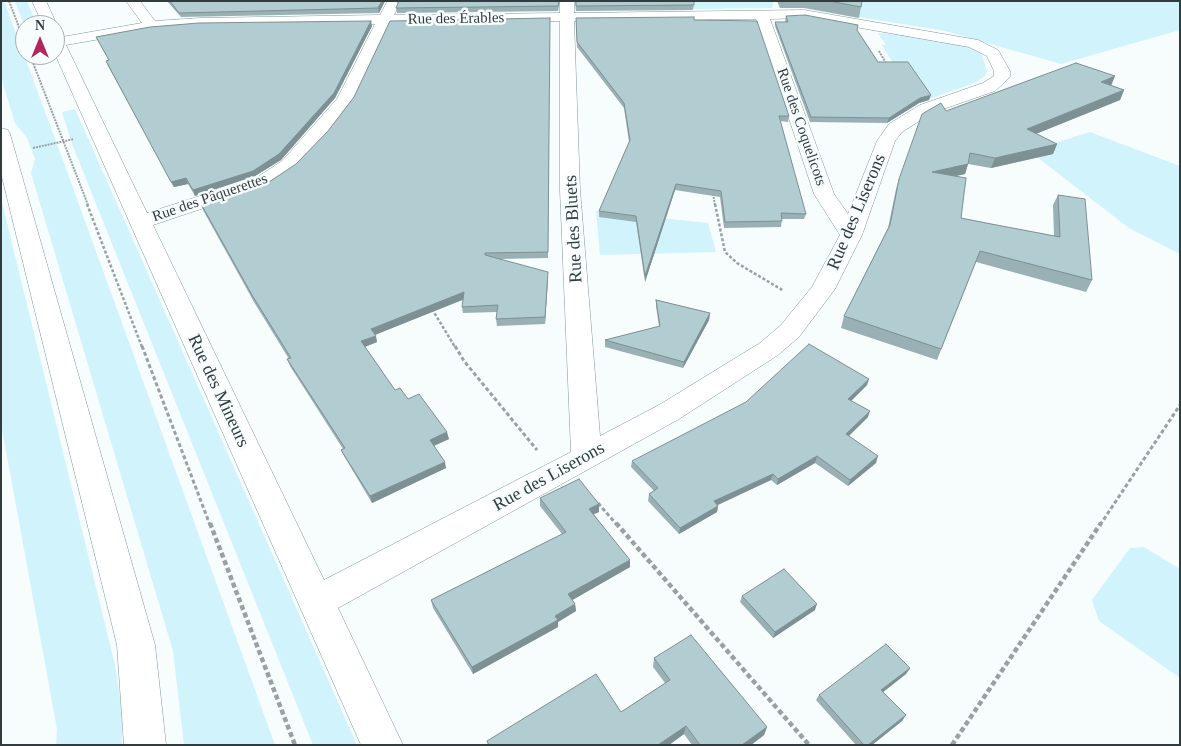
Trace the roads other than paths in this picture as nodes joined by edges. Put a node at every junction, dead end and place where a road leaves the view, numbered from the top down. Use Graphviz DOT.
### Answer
graph roads {
  1 [pos="39,1"];
  2 [pos="133,1"];
  3 [pos="394,1"];
  4 [pos="567,9"];
  5 [pos="761,14"];
  6 [pos="45,15"];
  7 [pos="386,20"];
  8 [pos="152,26"];
  9 [pos="65,34"];
  10 [pos="65,59"];
  11 [pos="4,144"];
  12 [pos="141,222"];
  13 [pos="851,235"];
  14 [pos="586,456"];
  15 [pos="315,602"];
  16 [pos="145,745"];
  17 [pos="382,745"];
  1 -- 6 [label="main road, Rue des Mineurs"];
  2 -- 8 [label="main road"];
  3 -- 7 [label="main road, Rue des Pâquerettes"];
  4 -- 5 [label="main road, Rue des Érables"];
  4 -- 7 [label="main road, Rue des Érables"];
  4 -- 14 [label="main road, Rue des Bluets"];
  5 -- 13 [label="main road, Rue des Coquelicots"];
  5 -- 13 [label="main road, Rue des Liserons"];
  7 -- 8 [label="main road, Rue des Érables"];
  7 -- 12 [label="main road, Rue des Pâquerettes"];
  8 -- 9 [label="main road, Rue des Érables"];
  10 -- 12 [label="main road, Rue des Mineurs"];
  11 -- 16 [label="main road"];
  12 -- 15 [label="main road, Rue des Mineurs"];
  13 -- 14 [label="main road, Rue des Liserons"];
  14 -- 15 [label="main road, Rue des Liserons"];
  15 -- 17 [label="main road, Rue des Mineurs"];
}
